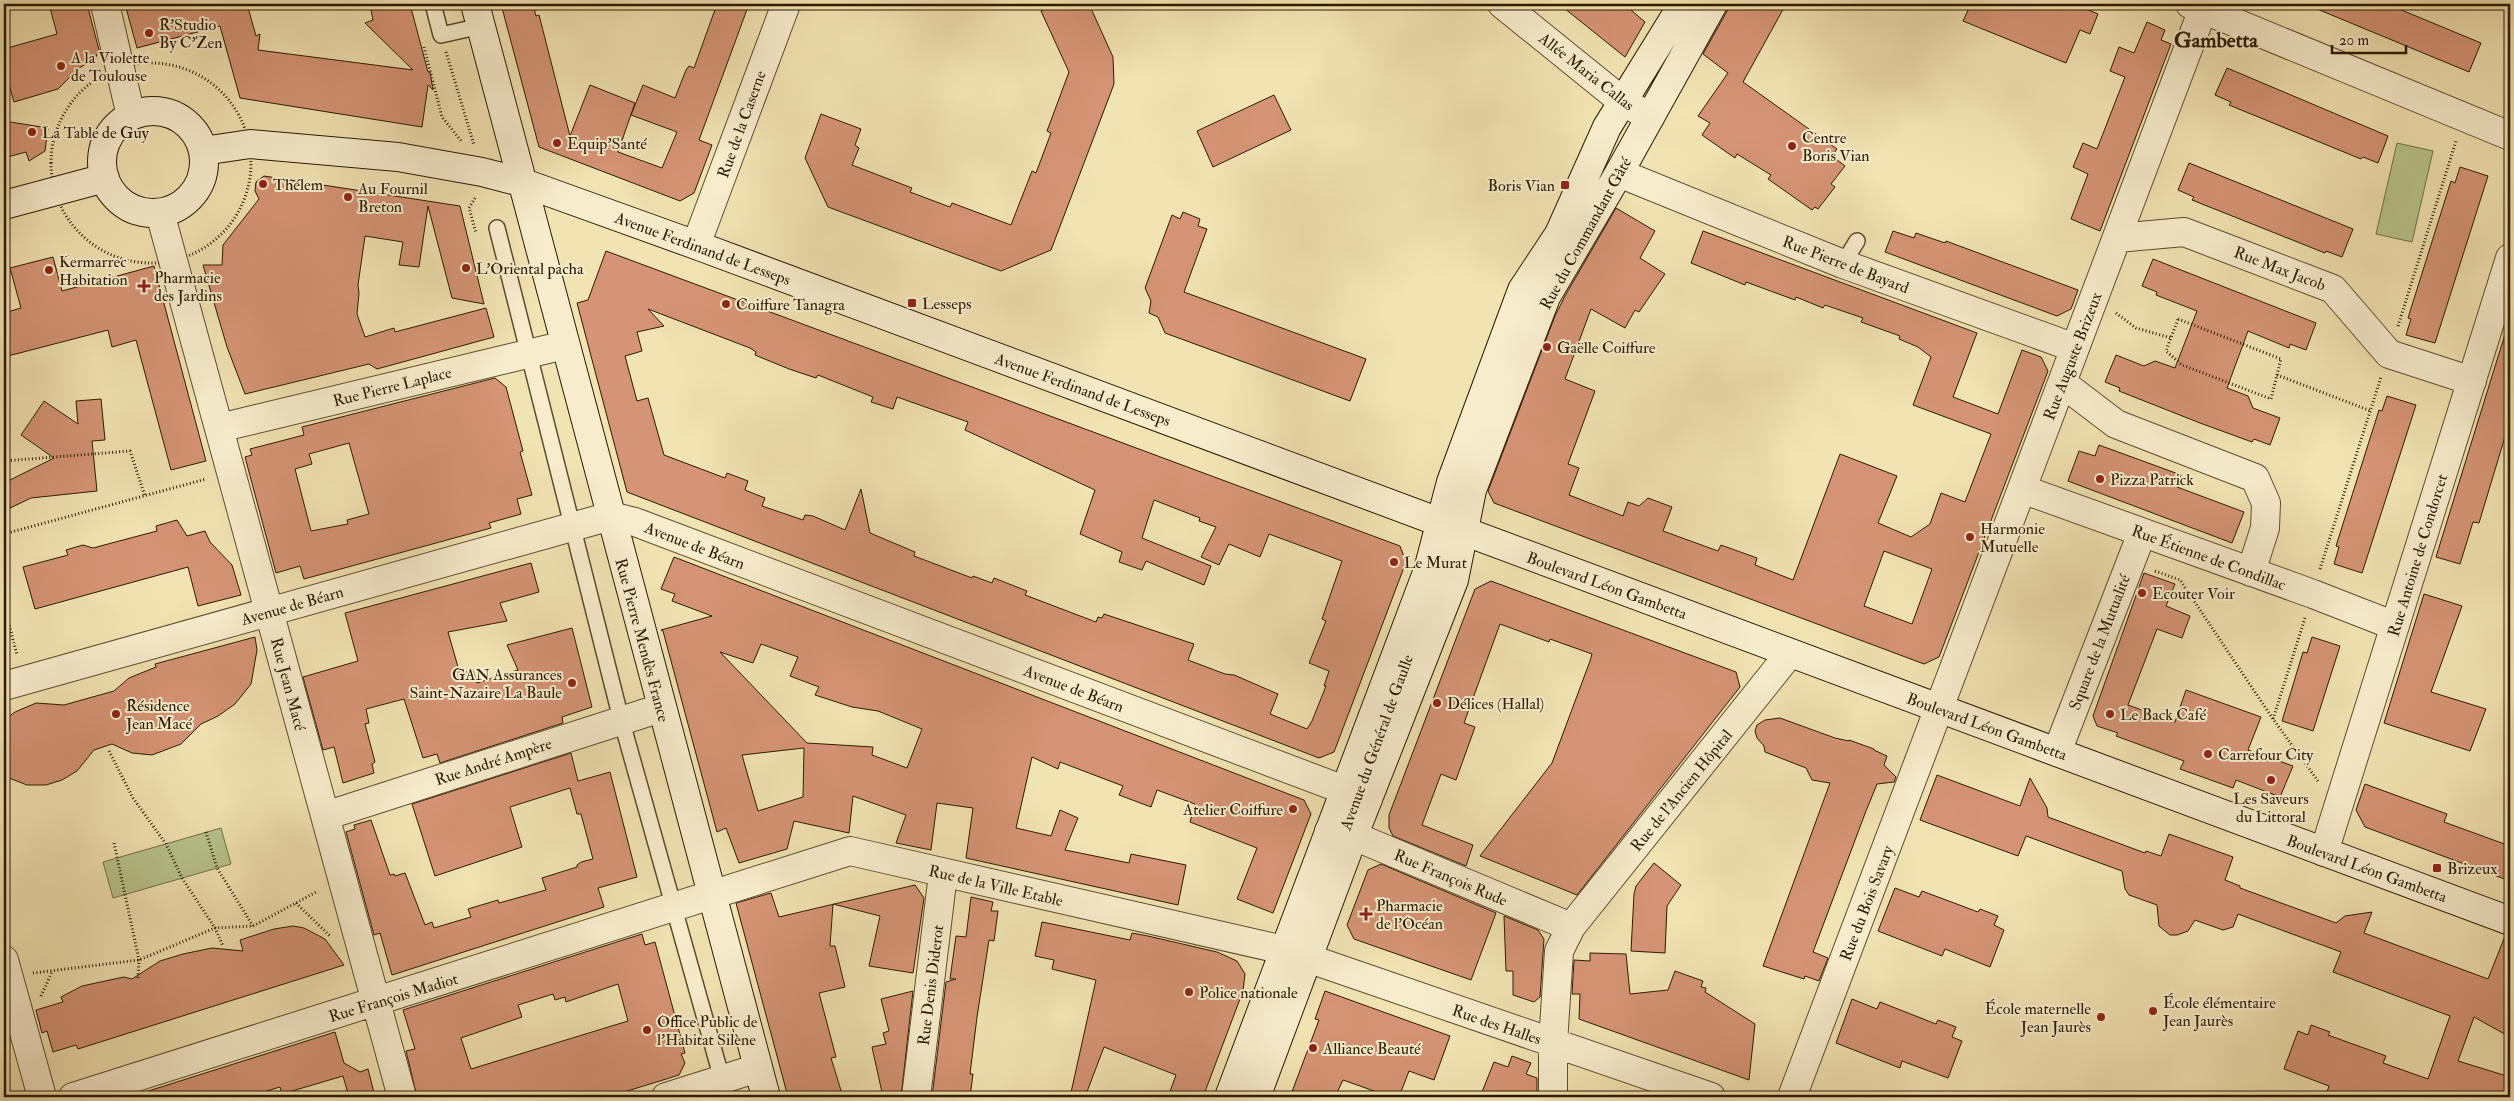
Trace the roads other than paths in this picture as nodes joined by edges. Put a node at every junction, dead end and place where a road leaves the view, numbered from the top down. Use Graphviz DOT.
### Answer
graph roads {
  1 [pos="105,4"];
  2 [pos="433,4"];
  3 [pos="786,4"];
  4 [pos="1502,4"];
  5 [pos="1683,4"];
  6 [pos="1713,4"];
  7 [pos="2199,5"];
  8 [pos="478,15"];
  9 [pos="1622,101"];
  10 [pos="131,116"];
  11 [pos="1650,117"];
  12 [pos="2510,136"];
  13 [pos="203,151"];
  14 [pos="1619,174"];
  15 [pos="105,178"];
  16 [pos="521,182"];
  17 [pos="4,205"];
  18 [pos="160,213"];
  19 [pos="497,228"];
  20 [pos="1569,238"];
  21 [pos="2117,238"];
  22 [pos="696,245"];
  23 [pos="2510,258"];
  24 [pos="565,345"];
  25 [pos="2075,348"];
  26 [pos="529,353"];
  27 [pos="2472,381"];
  28 [pos="2062,383"];
  29 [pos="219,428"];
  30 [pos="2022,489"];
  31 [pos="611,516"];
  32 [pos="572,527"];
  33 [pos="1452,527"];
  34 [pos="2142,533"];
  35 [pos="2251,572"];
  36 [pos="269,611"];
  37 [pos="2395,626"];
  38 [pos="1790,653"];
  39 [pos="14,683"];
  40 [pos="661,708"];
  41 [pos="1939,709"];
  42 [pos="621,719"];
  43 [pos="2057,752"];
  44 [pos="1356,795"];
  45 [pos="325,816"];
  46 [pos="1341,834"];
  47 [pos="2324,852"];
  48 [pos="943,874"];
  49 [pos="712,896"];
  50 [pos="675,907"];
  51 [pos="2510,921"];
  52 [pos="1572,927"];
  53 [pos="1295,954"];
  54 [pos="4,960"];
  55 [pos="376,1002"];
  56 [pos="1553,1043"];
  57 [pos="758,1068"];
  58 [pos="725,1088"];
  59 [pos="42,1097"];
  60 [pos="73,1097"];
  61 [pos="402,1097"];
  62 [pos="666,1097"];
  63 [pos="766,1097"];
  64 [pos="916,1097"];
  65 [pos="1229,1097"];
  66 [pos="1243,1097"];
  67 [pos="1256,1097"];
  68 [pos="1553,1097"];
  69 [pos="1711,1097"];
  70 [pos="1792,1097"];
  1 -- 10 [label="street"];
  2 -- 8 [label="lane"];
  3 -- 22 [label="street, Rue de la Caserne"];
  4 -- 9 [label="street, Allée Maria Callas"];
  5 -- 9 [label="street, Rue du Commandant Gâté"];
  6 -- 11 [label="street, Rue du Commandant Gâté"];
  7 -- 12 [label="street"];
  7 -- 21 [label="street, Rue Auguste Brizeux"];
  8 -- 16 [label="street, Rue Pierre Mendès France"];
  9 -- 11 [label="street, Allée Maria Callas"];
  9 -- 20 [label="street, Rue du Commandant Gâté"];
  10 -- 13 [label="street"];
  10 -- 15 [label="street"];
  11 -- 14 [label="street, Rue du Commandant Gâté"];
  13 -- 16 [label="street, Avenue Ferdinand de Lesseps"];
  13 -- 18 [label="street"];
  14 -- 20 [label="street, Rue du Commandant Gâté"];
  14 -- 25 [label="street, Rue Pierre de Bayard"];
  15 -- 17 [label="street"];
  15 -- 18 [label="street"];
  16 -- 22 [label="street, Avenue Ferdinand de Lesseps"];
  16 -- 24 [label="street, Rue Pierre Mendès France"];
  18 -- 29 [label="street, Rue Jean Macé"];
  19 -- 26 [label="lane"];
  20 -- 33 [label="street, Rue du Commandant Gâté"];
  21 -- 25 [label="street, Rue Auguste Brizeux"];
  21 -- 27 [label="street, Rue Max Jacob"];
  22 -- 33 [label="street, Avenue Ferdinand de Lesseps"];
  23 -- 27 [label="street, Rue Antoine de Condorcet"];
  24 -- 26 [label="street, Rue Pierre Laplace"];
  24 -- 31 [label="street, Rue Pierre Mendès France"];
  25 -- 28 [label="street, Rue Auguste Brizeux"];
  26 -- 29 [label="street, Rue Pierre Laplace"];
  26 -- 32 [label="lane"];
  27 -- 37 [label="street, Rue Antoine de Condorcet"];
  28 -- 30 [label="street, Rue Auguste Brizeux"];
  28 -- 35 [label="street"];
  29 -- 36 [label="street, Rue Jean Macé"];
  30 -- 34 [label="street, Rue Étienne de Condillac"];
  30 -- 41 [label="street, Rue Auguste Brizeux"];
  31 -- 32 [label="street, Avenue de Béarn"];
  31 -- 40 [label="street, Rue Pierre Mendès France"];
  31 -- 44 [label="street, Avenue de Béarn"];
  32 -- 36 [label="street, Avenue de Béarn"];
  32 -- 42 [label="lane"];
  33 -- 38 [label="street, Boulevard Léon Gambetta"];
  33 -- 44 [label="street, Avenue du Général de Gaulle"];
  34 -- 35 [label="street, Rue Étienne de Condillac"];
  34 -- 43 [label="street, Square de la Mutualité"];
  35 -- 37 [label="street, Rue Étienne de Condillac"];
  36 -- 39 [label="street, Avenue de Béarn"];
  36 -- 45 [label="street, Rue Jean Macé"];
  37 -- 47 [label="street, Rue Antoine de Condorcet"];
  38 -- 41 [label="street, Boulevard Léon Gambetta"];
  38 -- 52 [label="street, Rue de l'Ancien Hôpital"];
  40 -- 42 [label="street, Rue André Ampère"];
  40 -- 49 [label="street, Rue Pierre Mendès France"];
  41 -- 43 [label="street, Boulevard Léon Gambetta"];
  41 -- 70 [label="street, Rue du Bois Savary"];
  42 -- 45 [label="street, Rue André Ampère"];
  42 -- 50 [label="lane"];
  43 -- 47 [label="street, Boulevard Léon Gambetta"];
  44 -- 46 [label="street, Avenue du Général de Gaulle"];
  45 -- 55 [label="street, Rue Jean Macé"];
  46 -- 52 [label="street, Rue François Rude"];
  46 -- 53 [label="street, Avenue du Général de Gaulle"];
  47 -- 51 [label="street, Boulevard Léon Gambetta"];
  48 -- 49 [label="street, Rue de la Ville Etable"];
  48 -- 53 [label="street, Rue de la Ville Etable"];
  48 -- 64 [label="street, Rue Denis Diderot"];
  49 -- 50 [label="street, Rue François Madiot"];
  49 -- 57 [label="street, Rue Pierre Mendès France"];
  50 -- 55 [label="street, Rue François Madiot"];
  50 -- 58 [label="lane"];
  52 -- 56 [label="street, Rue de l'Ancien Hôpital"];
  53 -- 56 [label="street, Rue des Halles"];
  53 -- 65 [label="street, Avenue du Général de Gaulle"];
  53 -- 66 [label="lane"];
  53 -- 67 [label="street, Avenue du Général de Gaulle"];
  54 -- 59 [label="street"];
  55 -- 60 [label="street, Rue François Madiot"];
  55 -- 61 [label="street, Rue Jean Macé"];
  56 -- 68 [label="street, Rue de l'Ancien Hôpital"];
  56 -- 69 [label="street, Rue des Halles"];
  57 -- 58 [label="street"];
  57 -- 63 [label="street, Rue Pierre Mendès France"];
  58 -- 62 [label="street"];
}
